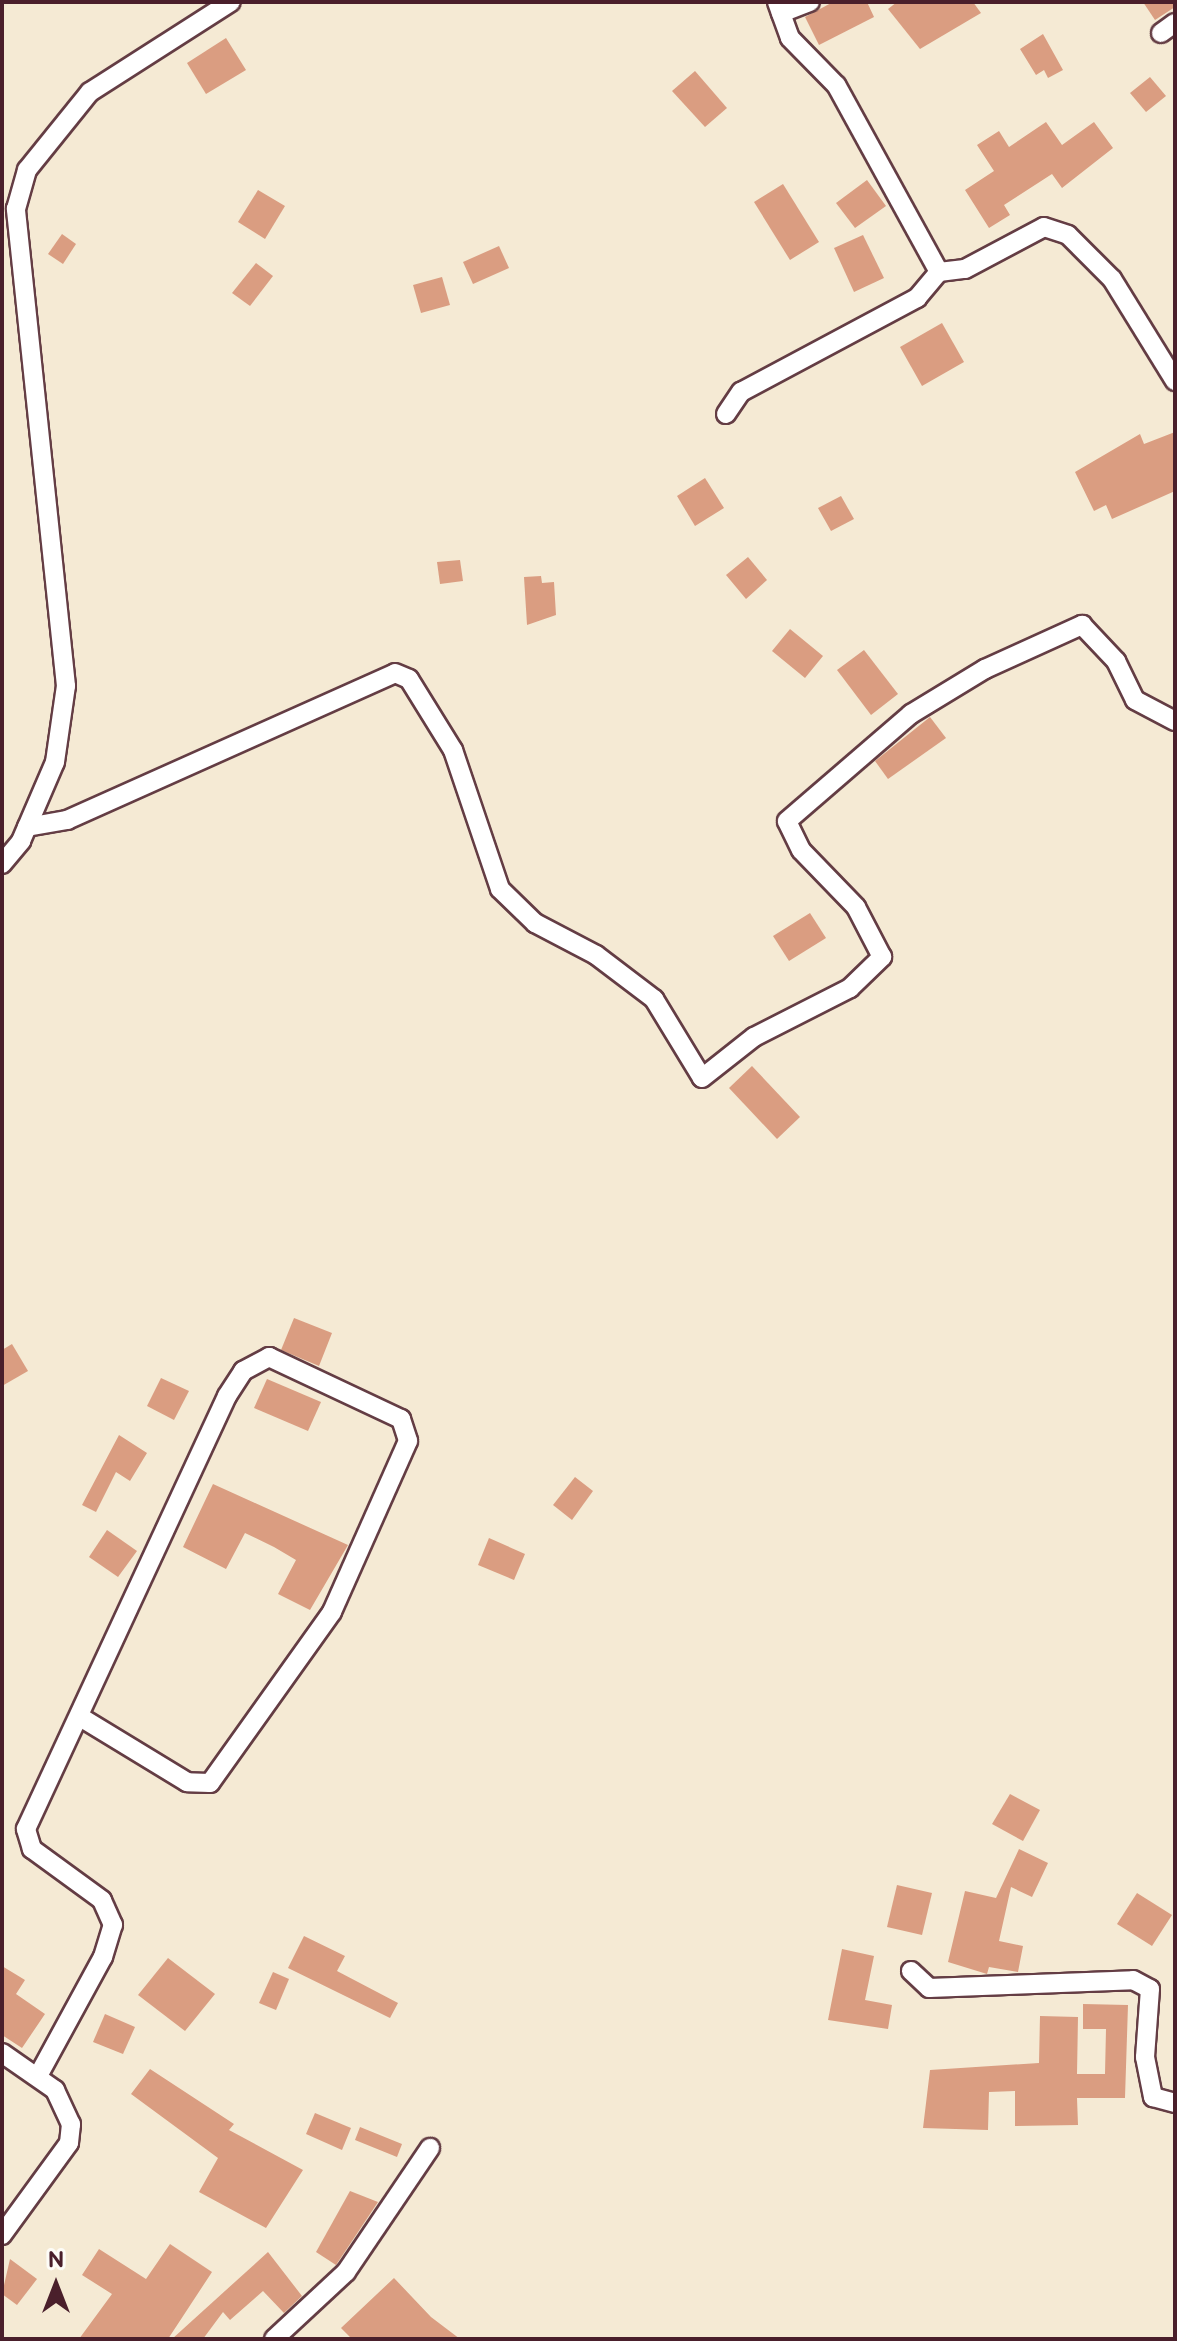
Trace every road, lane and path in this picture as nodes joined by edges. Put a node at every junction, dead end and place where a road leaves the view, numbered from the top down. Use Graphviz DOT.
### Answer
graph roads {
  1 [pos="231,2"];
  2 [pos="810,2"];
  3 [pos="206,7"];
  4 [pos="779,7"];
  5 [pos="939,272"];
  6 [pos="1175,381"];
  7 [pos="726,414"];
  8 [pos="1175,721"];
  9 [pos="27,827"];
  10 [pos="2,864"];
  11 [pos="80,1717"];
  12 [pos="911,1971"];
  13 [pos="2,2053"];
  14 [pos="38,2076"];
  15 [pos="1175,2103"];
  16 [pos="430,2148"];
  17 [pos="2,2235"];
  18 [pos="274,2339"];
  1 -- 3 [label="street"];
  2 -- 4 [label="street"];
  3 -- 9 [label="street"];
  4 -- 5 [label="street"];
  5 -- 6 [label="street"];
  5 -- 7 [label="street"];
  8 -- 9 [label="street"];
  9 -- 10 [label="street"];
  11 -- 11 [label="street"];
  11 -- 14 [label="street"];
  12 -- 15 [label="street"];
  13 -- 14 [label="street"];
  14 -- 17 [label="street"];
  16 -- 18 [label="street"];
}
